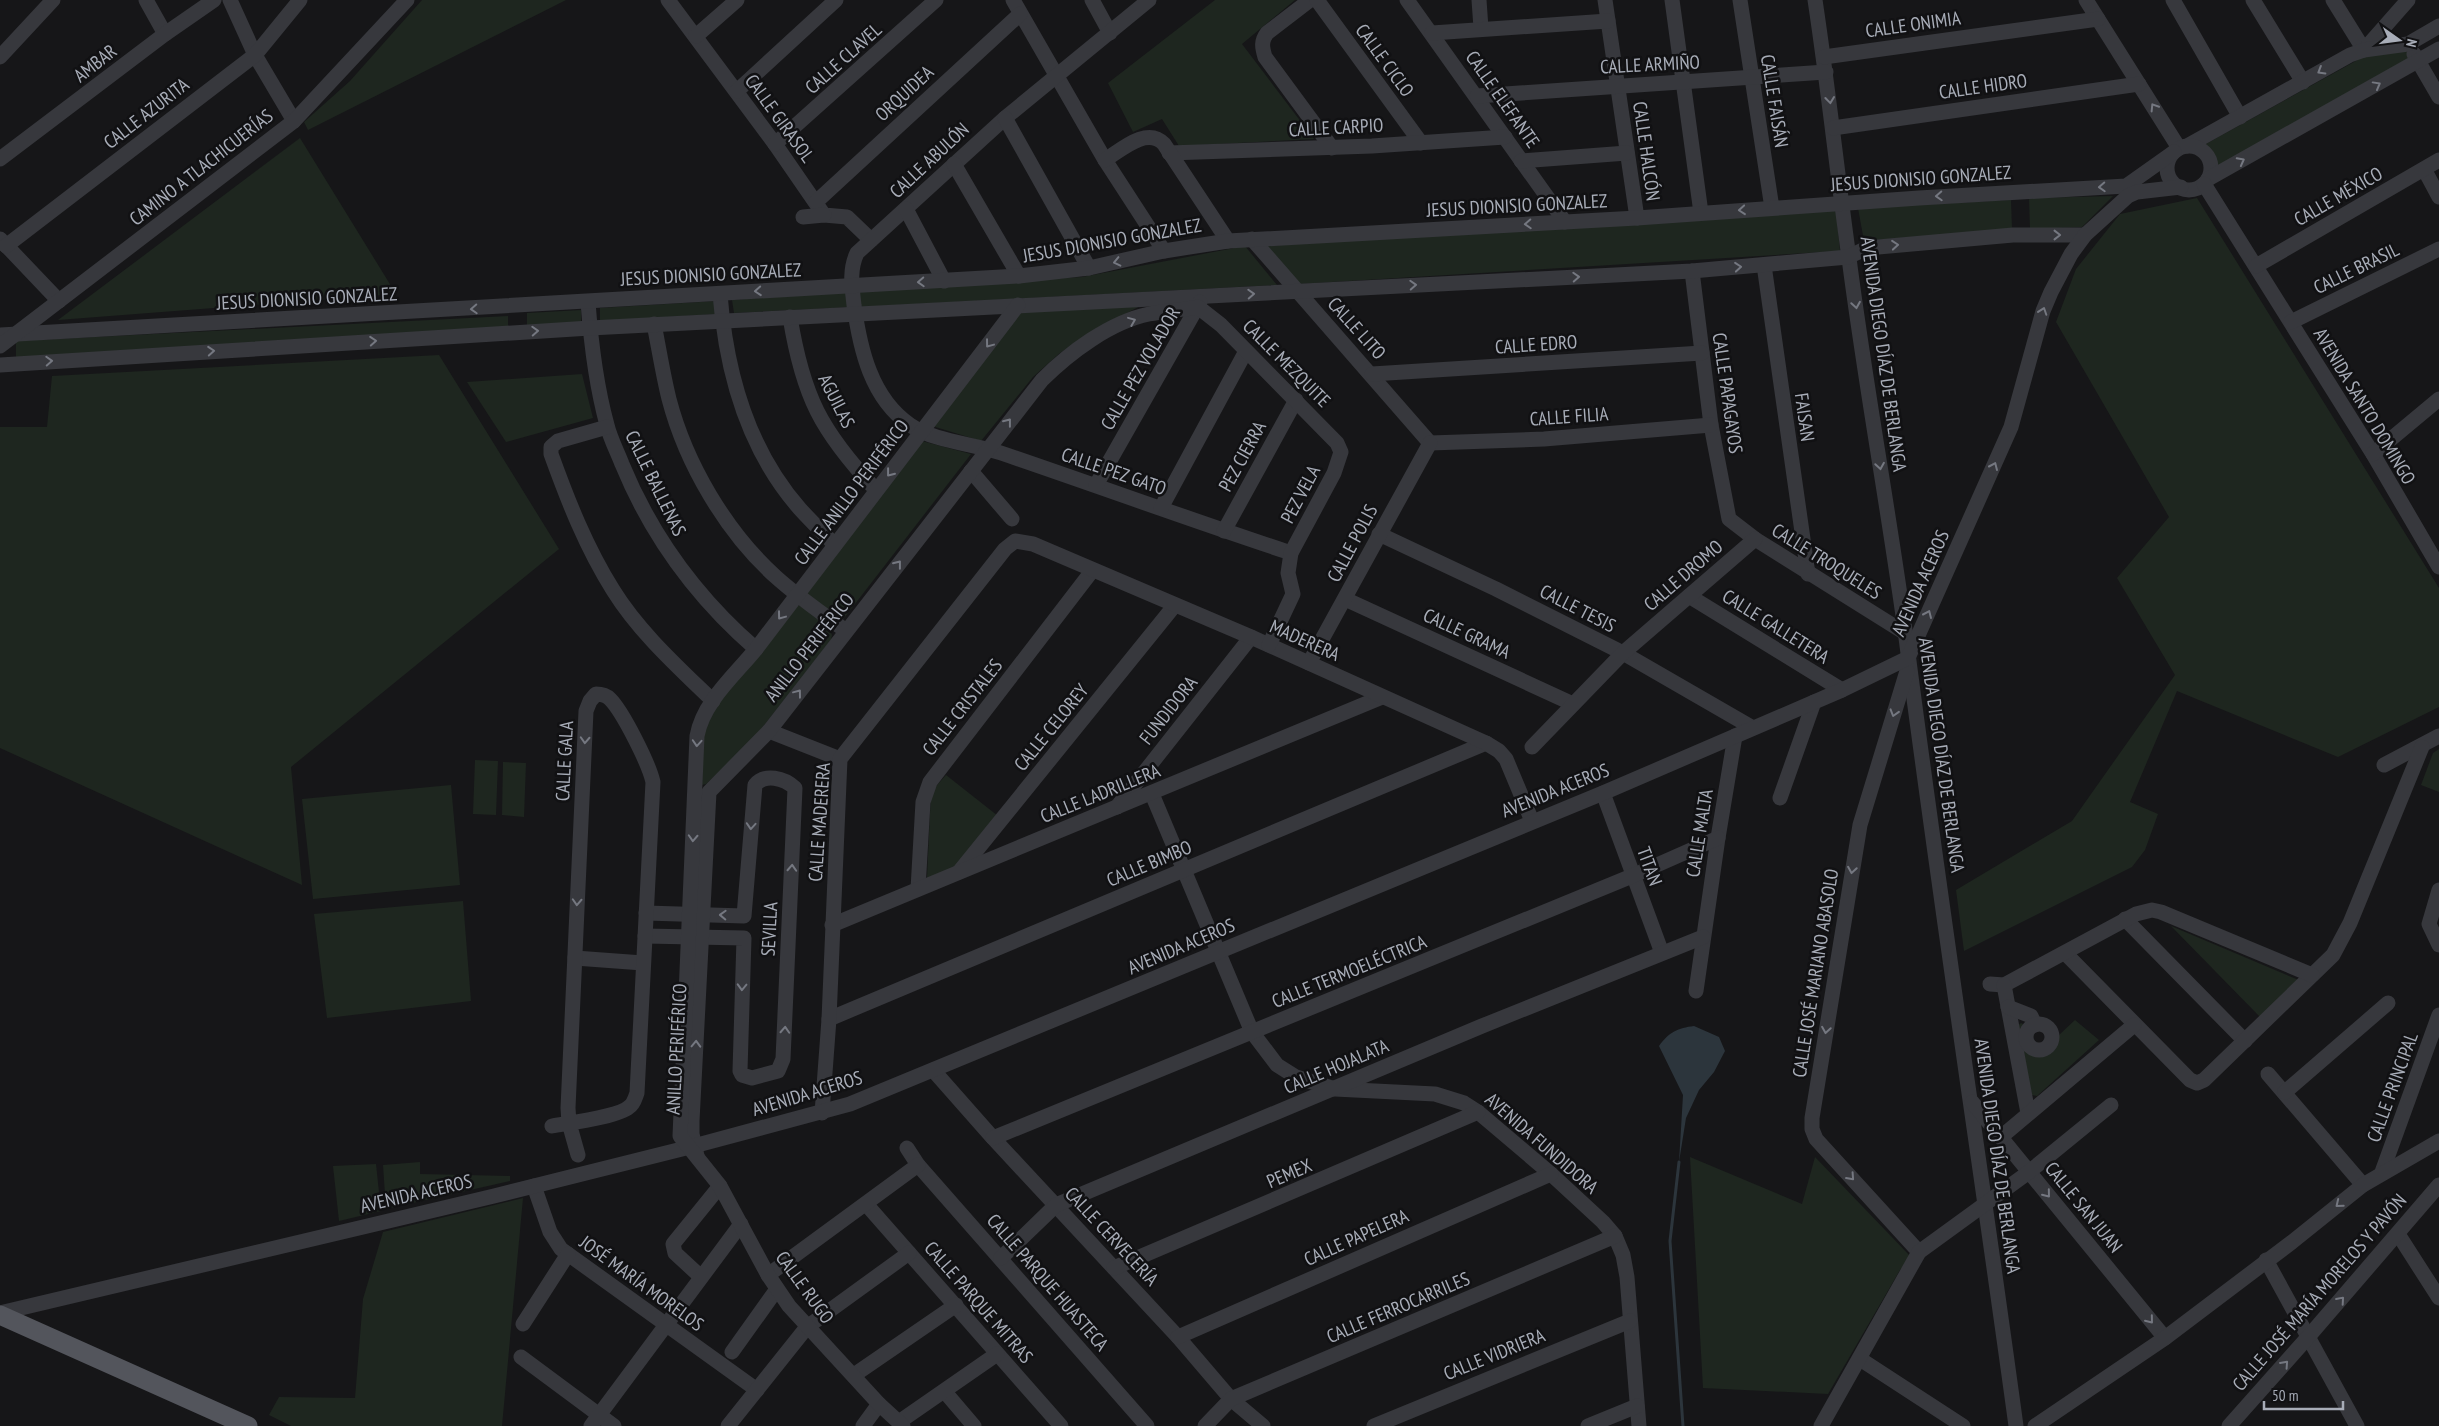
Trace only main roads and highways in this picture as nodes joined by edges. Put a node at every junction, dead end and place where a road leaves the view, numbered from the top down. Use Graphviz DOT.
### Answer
graph roads {
  1 [pos="0,1314"];
  2 [pos="248,1426"];
  1 -- 2 [label="main road"];
}
